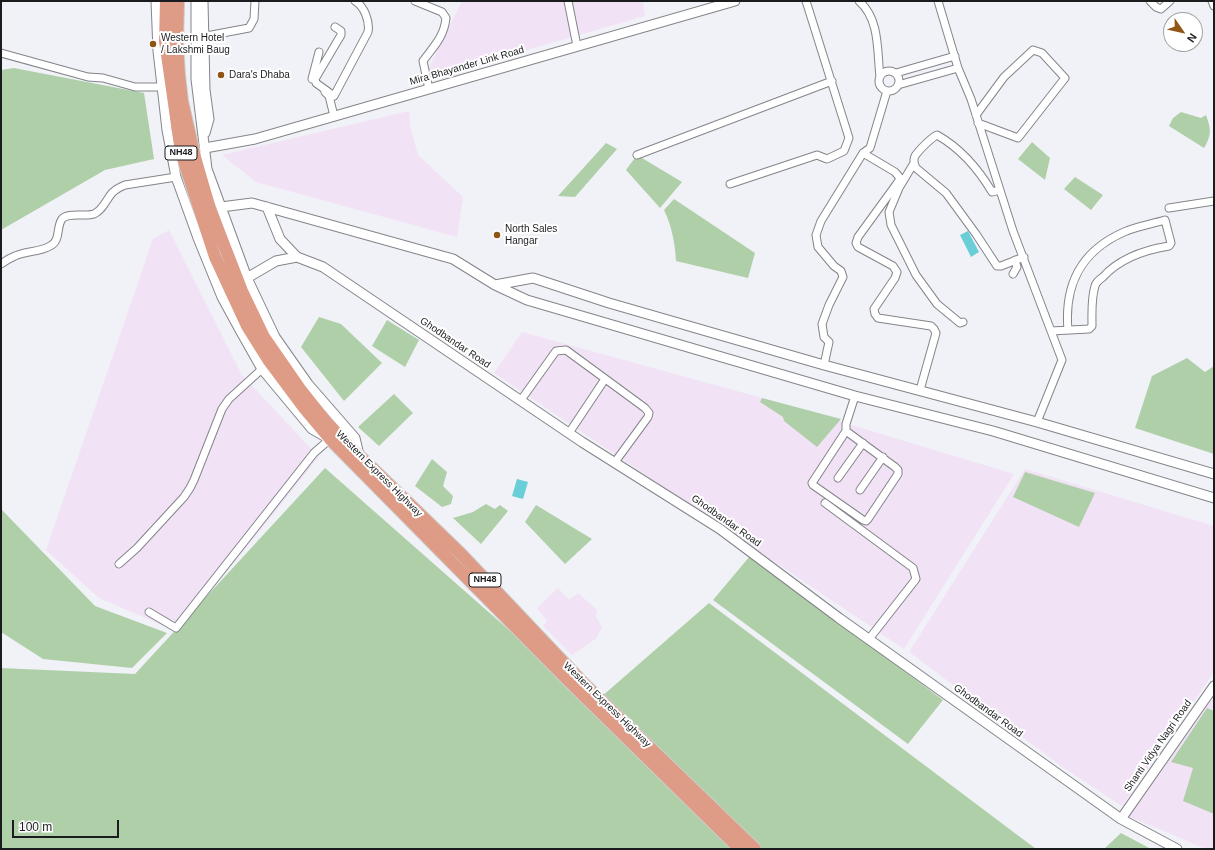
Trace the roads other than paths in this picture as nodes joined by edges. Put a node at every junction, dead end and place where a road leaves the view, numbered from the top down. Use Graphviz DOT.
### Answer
graph roads {
  1 [pos="156,1"];
  2 [pos="166,1"];
  3 [pos="178,1"];
  4 [pos="196,1"];
  5 [pos="203,1"];
  6 [pos="255,1"];
  7 [pos="354,1"];
  8 [pos="415,1"];
  9 [pos="568,1"];
  10 [pos="735,1"];
  11 [pos="806,1"];
  12 [pos="859,1"];
  13 [pos="938,1"];
  14 [pos="1150,1"];
  15 [pos="1170,1"];
  16 [pos="1212,1"];
  17 [pos="1214,6"];
  18 [pos="335,27"];
  19 [pos="200,37"];
  20 [pos="577,46"];
  21 [pos="319,52"];
  22 [pos="1,53"];
  23 [pos="955,56"];
  24 [pos="958,68"];
  25 [pos="896,73"];
  26 [pos="880,77"];
  27 [pos="832,81"];
  28 [pos="898,85"];
  29 [pos="161,87"];
  30 [pos="429,89"];
  31 [pos="887,90"];
  32 [pos="334,96"];
  33 [pos="336,115"];
  34 [pos="976,115"];
  35 [pos="978,123"];
  36 [pos="205,148"];
  37 [pos="863,153"];
  38 [pos="637,155"];
  39 [pos="914,164"];
  40 [pos="176,177"];
  41 [pos="730,184"];
  42 [pos="1000,190"];
  43 [pos="1214,201"];
  44 [pos="221,207"];
  45 [pos="266,207"];
  46 [pos="1169,208"];
  47 [pos="296,257"];
  48 [pos="1024,257"];
  49 [pos="1015,260"];
  50 [pos="1,264"];
  51 [pos="1012,274"];
  52 [pos="247,278"];
  53 [pos="495,285"];
  54 [pos="963,322"];
  55 [pos="1068,330"];
  56 [pos="1051,331"];
  57 [pos="824,365"];
  58 [pos="262,369"];
  59 [pos="605,379"];
  60 [pos="920,390"];
  61 [pos="855,396"];
  62 [pos="521,400"];
  63 [pos="1037,422"];
  64 [pos="846,431"];
  65 [pos="569,433"];
  66 [pos="330,439"];
  67 [pos="863,443"];
  68 [pos="359,455"];
  69 [pos="883,458"];
  70 [pos="615,462"];
  71 [pos="1214,474"];
  72 [pos="838,478"];
  73 [pos="376,480"];
  74 [pos="860,490"];
  75 [pos="1214,498"];
  76 [pos="825,503"];
  77 [pos="119,564"];
  78 [pos="149,612"];
  79 [pos="869,639"];
  80 [pos="1214,686"];
  81 [pos="1120,819"];
  82 [pos="740,849"];
  83 [pos="755,849"];
  84 [pos="1177,849"];
  1 -- 29 [label="street"];
  2 -- 66 [label="highway, Western Express Highway / NH48"];
  3 -- 68 [label="highway, Western Express Highway / NH48"];
  4 -- 19 [label="street"];
  5 -- 19 [label="street"];
  6 -- 19 [label="street"];
  7 -- 32 [label="street"];
  8 -- 30 [label="street"];
  9 -- 20 [label="street"];
  10 -- 20 [label="street, Mira Bhayander Link Road"];
  11 -- 27 [label="street"];
  12 -- 26 [label="street"];
  13 -- 23 [label="street"];
  14 -- 15 [label="street"];
  16 -- 17 [label="street"];
  18 -- 32 [label="street"];
  19 -- 36 [label="street"];
  20 -- 30 [label="street, Mira Bhayander Link Road"];
  21 -- 33 [label="street"];
  22 -- 29 [label="street"];
  23 -- 24 [label="street"];
  23 -- 25 [label="street"];
  24 -- 28 [label="street"];
  24 -- 34 [label="street"];
  25 -- 26 [label="street"];
  25 -- 28 [label="street"];
  26 -- 31 [label="street"];
  27 -- 38 [label="street"];
  27 -- 41 [label="street"];
  28 -- 31 [label="street"];
  29 -- 40 [label="street"];
  30 -- 33 [label="street, Mira Bhayander Link Road"];
  31 -- 37 [label="street"];
  32 -- 33 [label="street"];
  33 -- 36 [label="street, Mira Bhayander Link Road"];
  34 -- 35 [label="street"];
  34 -- 35 [label="street"];
  35 -- 42 [label="street"];
  36 -- 44 [label="street"];
  37 -- 57 [label="street"];
  37 -- 60 [label="street"];
  39 -- 42 [label="street"];
  39 -- 49 [label="street"];
  39 -- 54 [label="street"];
  40 -- 50 [label="street"];
  40 -- 58 [label="street"];
  42 -- 48 [label="street"];
  43 -- 46 [label="street"];
  44 -- 45 [label="street"];
  44 -- 52 [label="street"];
  45 -- 47 [label="street"];
  45 -- 53 [label="street"];
  47 -- 52 [label="street"];
  47 -- 62 [label="street, Ghodbandar Road"];
  48 -- 49 [label="street"];
  48 -- 56 [label="street"];
  49 -- 51 [label="street"];
  52 -- 68 [label="street"];
  53 -- 57 [label="street"];
  53 -- 61 [label="street"];
  55 -- 55 [label="street"];
  55 -- 56 [label="street"];
  56 -- 63 [label="street"];
  57 -- 60 [label="street"];
  58 -- 66 [label="street"];
  58 -- 77 [label="street"];
  59 -- 62 [label="street"];
  59 -- 65 [label="street"];
  59 -- 70 [label="street"];
  60 -- 63 [label="street"];
  61 -- 64 [label="street"];
  61 -- 75 [label="street"];
  62 -- 65 [label="street, Ghodbandar Road"];
  63 -- 71 [label="street"];
  64 -- 67 [label="street"];
  64 -- 69 [label="street"];
  65 -- 70 [label="street, Ghodbandar Road"];
  66 -- 73 [label="highway, Western Express Highway / NH48"];
  66 -- 78 [label="street"];
  67 -- 69 [label="street"];
  67 -- 72 [label="street"];
  68 -- 73 [label="highway, Western Express Highway / NH48"];
  69 -- 74 [label="street"];
  70 -- 79 [label="street, Ghodbandar Road"];
  73 -- 82 [label="highway, Western Express Highway / NH48"];
  73 -- 83 [label="highway, Western Express Highway / NH48"];
  76 -- 79 [label="street"];
  79 -- 81 [label="street, Ghodbandar Road"];
  80 -- 81 [label="street, Shanti Vidya Nagri Road"];
  81 -- 84 [label="street, Ghodbandar Road"];
}
